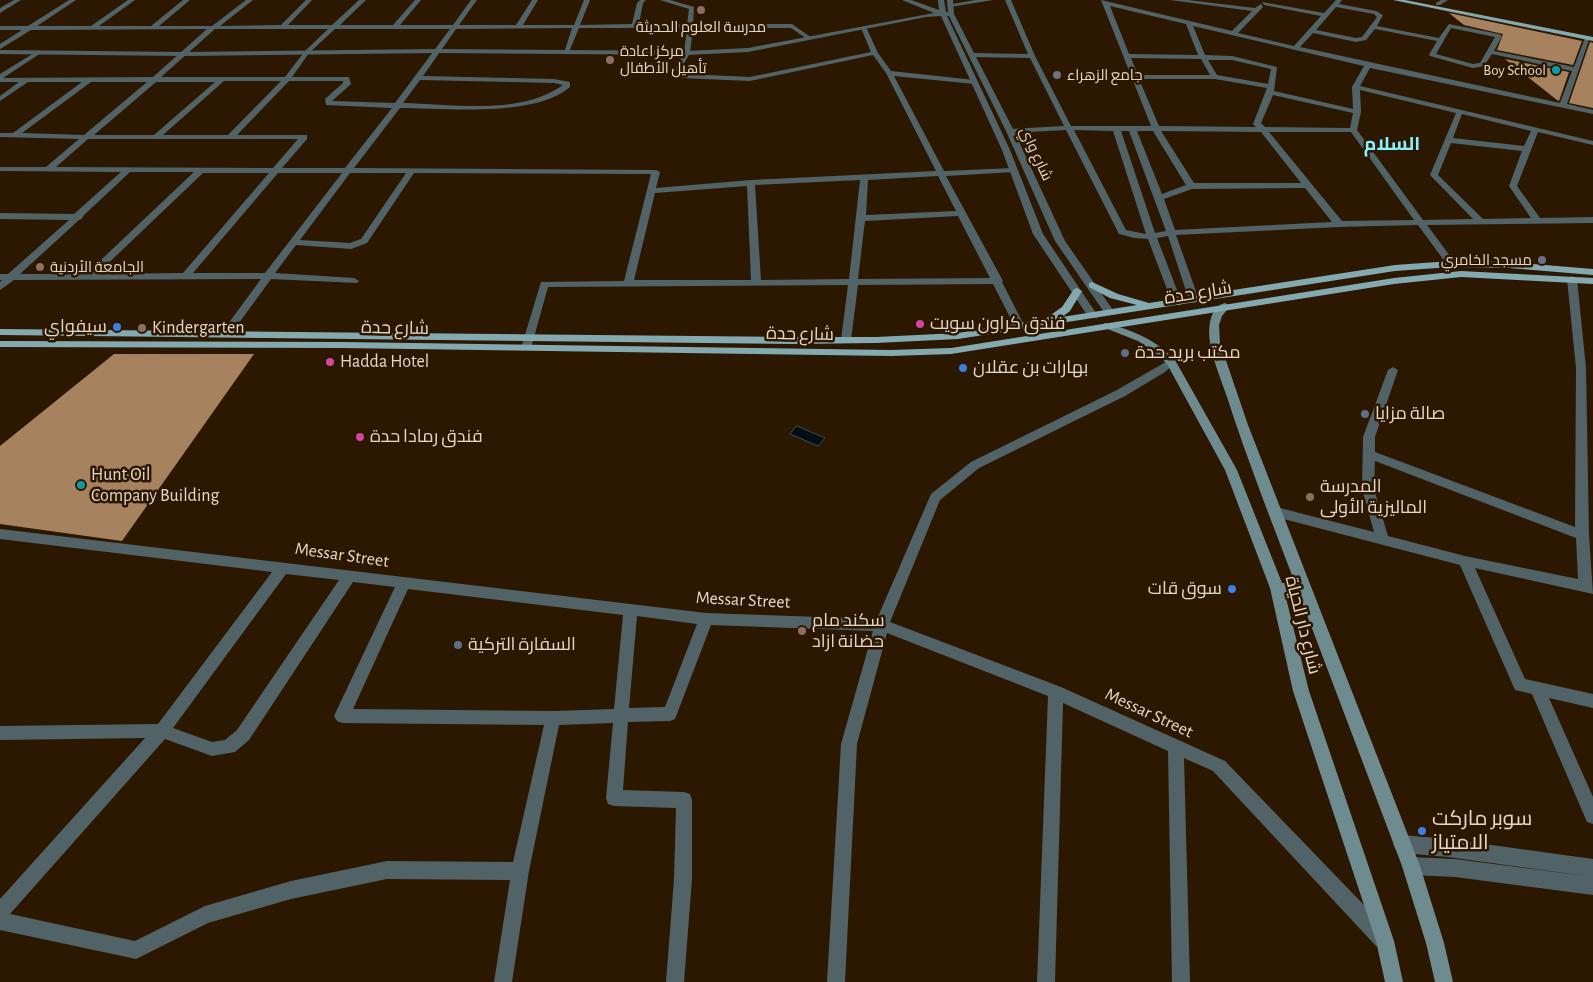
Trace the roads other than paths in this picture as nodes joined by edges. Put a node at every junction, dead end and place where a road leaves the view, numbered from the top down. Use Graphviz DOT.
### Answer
graph roads {
  1 [pos="9,0"];
  2 [pos="18,0"];
  3 [pos="73,0"];
  4 [pos="132,0"];
  5 [pos="187,0"];
  6 [pos="250,0"];
  7 [pos="309,0"];
  8 [pos="362,0"];
  9 [pos="418,0"];
  10 [pos="474,0"];
  11 [pos="535,0"];
  12 [pos="587,0"];
  13 [pos="643,0"];
  14 [pos="663,0"];
  15 [pos="905,0"];
  16 [pos="941,0"];
  17 [pos="990,0"];
  18 [pos="1008,0"];
  19 [pos="1173,0"];
  20 [pos="1396,0"];
  21 [pos="1416,0"];
  22 [pos="1445,0"];
  23 [pos="950,2"];
  24 [pos="1106,2"];
  25 [pos="1218,2"];
  26 [pos="1266,2"];
  27 [pos="1337,2"];
  28 [pos="1438,4"];
  29 [pos="0,5"];
  30 [pos="1256,10"];
  31 [pos="0,11"];
  32 [pos="947,14"];
  33 [pos="1324,15"];
  34 [pos="1188,22"];
  35 [pos="635,26"];
  36 [pos="689,26"];
  37 [pos="282,27"];
  38 [pos="518,27"];
  39 [pos="577,27"];
  40 [pos="1374,27"];
  41 [pos="0,28"];
  42 [pos="30,28"];
  43 [pos="92,28"];
  44 [pos="152,28"];
  45 [pos="211,28"];
  46 [pos="334,28"];
  47 [pos="394,28"];
  48 [pos="455,28"];
  49 [pos="864,28"];
  50 [pos="1310,31"];
  51 [pos="1234,33"];
  52 [pos="1591,37"];
  53 [pos="809,38"];
  54 [pos="1440,40"];
  55 [pos="0,47"];
  56 [pos="1297,47"];
  57 [pos="437,51"];
  58 [pos="0,52"];
  59 [pos="39,52"];
  60 [pos="307,52"];
  61 [pos="566,52"];
  62 [pos="1491,52"];
  63 [pos="1582,52"];
  64 [pos="686,53"];
  65 [pos="875,53"];
  66 [pos="183,54"];
  67 [pos="972,55"];
  68 [pos="1593,55"];
  69 [pos="1032,56"];
  70 [pos="1127,56"];
  71 [pos="1202,56"];
  72 [pos="1368,65"];
  73 [pos="1576,70"];
  74 [pos="889,73"];
  75 [pos="1134,77"];
  76 [pos="1215,77"];
  77 [pos="287,78"];
  78 [pos="418,78"];
  79 [pos="0,79"];
  80 [pos="155,79"];
  81 [pos="26,80"];
  82 [pos="89,80"];
  83 [pos="221,80"];
  84 [pos="974,82"];
  85 [pos="1356,87"];
  86 [pos="1270,90"];
  87 [pos="0,99"];
  88 [pos="398,105"];
  89 [pos="1563,106"];
  90 [pos="1460,111"];
  91 [pos="1357,112"];
  92 [pos="1593,112"];
  93 [pos="1069,128"];
  94 [pos="1116,128"];
  95 [pos="1132,128"];
  96 [pos="1156,129"];
  97 [pos="1535,129"];
  98 [pos="1010,130"];
  99 [pos="1264,130"];
  100 [pos="1353,130"];
  101 [pos="0,135"];
  102 [pos="15,135"];
  103 [pos="231,136"];
  104 [pos="87,137"];
  105 [pos="156,137"];
  106 [pos="1448,140"];
  107 [pos="1593,143"];
  108 [pos="1526,149"];
  109 [pos="1006,150"];
  110 [pos="1018,150"];
  111 [pos="0,169"];
  112 [pos="47,170"];
  113 [pos="276,170"];
  114 [pos="1014,170"];
  115 [pos="127,171"];
  116 [pos="200,171"];
  117 [pos="348,172"];
  118 [pos="412,172"];
  119 [pos="941,173"];
  120 [pos="1132,174"];
  121 [pos="1149,174"];
  122 [pos="864,178"];
  123 [pos="751,183"];
  124 [pos="1309,185"];
  125 [pos="1191,186"];
  126 [pos="651,191"];
  127 [pos="1159,198"];
  128 [pos="961,213"];
  129 [pos="0,216"];
  130 [pos="79,216"];
  131 [pos="862,218"];
  132 [pos="1593,220"];
  133 [pos="1480,221"];
  134 [pos="1422,222"];
  135 [pos="1538,222"];
  136 [pos="1339,224"];
  137 [pos="1171,233"];
  138 [pos="1152,237"];
  139 [pos="293,242"];
  140 [pos="1452,264"];
  141 [pos="1593,272"];
  142 [pos="1461,274"];
  143 [pos="89,276"];
  144 [pos="270,276"];
  145 [pos="0,277"];
  146 [pos="12,277"];
  147 [pos="185,277"];
  148 [pos="1572,279"];
  149 [pos="354,281"];
  150 [pos="998,281"];
  151 [pos="1593,281"];
  152 [pos="756,282"];
  153 [pos="628,283"];
  154 [pos="852,283"];
  155 [pos="1092,285"];
  156 [pos="0,287"];
  157 [pos="1077,291"];
  158 [pos="1194,300"];
  159 [pos="1178,303"];
  160 [pos="1154,305"];
  161 [pos="1226,306"];
  162 [pos="1093,316"];
  163 [pos="1108,320"];
  164 [pos="1044,324"];
  165 [pos="1020,327"];
  166 [pos="0,332"];
  167 [pos="227,332"];
  168 [pos="349,335"];
  169 [pos="1028,338"];
  170 [pos="846,340"];
  171 [pos="528,343"];
  172 [pos="0,344"];
  173 [pos="343,345"];
  174 [pos="1171,362"];
  175 [pos="1580,368"];
  176 [pos="1392,370"];
  177 [pos="1593,372"];
  178 [pos="1370,454"];
  179 [pos="1276,512"];
  180 [pos="0,534"];
  181 [pos="1582,535"];
  182 [pos="1382,538"];
  183 [pos="1465,561"];
  184 [pos="283,567"];
  185 [pos="348,578"];
  186 [pos="404,583"];
  187 [pos="1277,588"];
  188 [pos="1589,588"];
  189 [pos="1304,589"];
  190 [pos="630,610"];
  191 [pos="706,619"];
  192 [pos="882,625"];
  193 [pos="1538,689"];
  194 [pos="1056,692"];
  195 [pos="1593,701"];
  196 [pos="622,716"];
  197 [pos="553,718"];
  198 [pos="162,731"];
  199 [pos="0,732"];
  200 [pos="1176,748"];
  201 [pos="1593,816"];
  202 [pos="1402,844"];
  203 [pos="1411,866"];
  204 [pos="1593,868"];
  205 [pos="520,871"];
  206 [pos="1593,886"];
  207 [pos="0,912"];
  208 [pos="0,922"];
  209 [pos="1385,941"];
  210 [pos="503,982"];
  211 [pos="675,982"];
  212 [pos="836,982"];
  213 [pos="1046,982"];
  214 [pos="1181,982"];
  215 [pos="1394,982"];
  216 [pos="1444,982"];
  1 -- 29 [label="street"];
  2 -- 31 [label="street"];
  3 -- 42 [label="street"];
  4 -- 43 [label="street"];
  5 -- 44 [label="street"];
  6 -- 45 [label="street"];
  7 -- 37 [label="street"];
  8 -- 46 [label="street"];
  9 -- 47 [label="street"];
  10 -- 48 [label="street"];
  11 -- 38 [label="street"];
  12 -- 39 [label="street"];
  13 -- 35 [label="street"];
  14 -- 36 [label="street"];
  15 -- 32 [label="street"];
  16 -- 32 [label="street, شارع واي"];
  17 -- 23 [label="street"];
  18 -- 69 [label="street"];
  19 -- 25 [label="street"];
  20 -- 52 [label="main road"];
  21 -- 28 [label="main road"];
  22 -- 28 [label="street"];
  23 -- 32 [label="street, شارع واي"];
  24 -- 34 [label="street"];
  24 -- 70 [label="street"];
  25 -- 30 [label="street"];
  26 -- 30 [label="street"];
  26 -- 33 [label="street"];
  27 -- 33 [label="street"];
  27 -- 40 [label="street"];
  28 -- 52 [label="main road"];
  30 -- 51 [label="street"];
  32 -- 49 [label="street"];
  32 -- 67 [label="street, شارع واي"];
  32 -- 84 [label="street, شارع واي"];
  33 -- 50 [label="street"];
  34 -- 51 [label="street"];
  34 -- 71 [label="street"];
  35 -- 36 [label="street"];
  35 -- 39 [label="street"];
  36 -- 53 [label="street"];
  36 -- 64 [label="street"];
  37 -- 45 [label="street"];
  37 -- 46 [label="street"];
  38 -- 39 [label="street"];
  38 -- 48 [label="street"];
  39 -- 61 [label="street"];
  40 -- 50 [label="street"];
  40 -- 54 [label="street"];
  41 -- 42 [label="street"];
  42 -- 43 [label="street"];
  42 -- 55 [label="street"];
  43 -- 44 [label="street"];
  44 -- 45 [label="street"];
  45 -- 66 [label="street"];
  46 -- 47 [label="street"];
  46 -- 60 [label="street"];
  47 -- 48 [label="street"];
  48 -- 57 [label="street"];
  49 -- 53 [label="street"];
  49 -- 65 [label="street"];
  50 -- 56 [label="street"];
  51 -- 56 [label="street"];
  52 -- 63 [label="street"];
  53 -- 64 [label="street"];
  54 -- 62 [label="street"];
  54 -- 62 [label="street"];
  56 -- 72 [label="street"];
  57 -- 60 [label="street"];
  57 -- 61 [label="street"];
  57 -- 78 [label="street"];
  58 -- 59 [label="street"];
  59 -- 66 [label="street"];
  59 -- 79 [label="street"];
  60 -- 66 [label="street"];
  60 -- 77 [label="street"];
  61 -- 64 [label="street"];
  62 -- 73 [label="street"];
  63 -- 68 [label="street"];
  63 -- 73 [label="street"];
  64 -- 65 [label="street"];
  65 -- 74 [label="street"];
  66 -- 80 [label="street"];
  67 -- 69 [label="street"];
  67 -- 98 [label="street, شارع واي"];
  69 -- 93 [label="street"];
  70 -- 71 [label="street"];
  70 -- 75 [label="street"];
  71 -- 76 [label="street"];
  71 -- 86 [label="street"];
  72 -- 85 [label="street"];
  72 -- 89 [label="street"];
  73 -- 89 [label="street"];
  74 -- 84 [label="street"];
  74 -- 119 [label="street"];
  75 -- 76 [label="street"];
  75 -- 96 [label="street"];
  76 -- 86 [label="street"];
  77 -- 83 [label="street"];
  77 -- 88 [label="street"];
  77 -- 103 [label="street"];
  78 -- 88 [label="street"];
  78 -- 88 [label="street"];
  79 -- 81 [label="street"];
  80 -- 82 [label="street"];
  80 -- 83 [label="street"];
  80 -- 104 [label="street"];
  81 -- 82 [label="street"];
  81 -- 87 [label="street"];
  82 -- 102 [label="street"];
  83 -- 105 [label="street"];
  84 -- 109 [label="street, شارع واي"];
  85 -- 90 [label="street"];
  85 -- 91 [label="street"];
  86 -- 91 [label="street"];
  86 -- 99 [label="street"];
  88 -- 117 [label="street"];
  89 -- 92 [label="street"];
  90 -- 97 [label="street"];
  90 -- 106 [label="street"];
  91 -- 100 [label="street"];
  93 -- 94 [label="street"];
  93 -- 98 [label="street"];
  93 -- 138 [label="street"];
  94 -- 95 [label="street"];
  94 -- 120 [label="street"];
  95 -- 96 [label="street"];
  95 -- 121 [label="street"];
  96 -- 99 [label="street"];
  96 -- 125 [label="street"];
  97 -- 107 [label="street"];
  97 -- 108 [label="street"];
  98 -- 110 [label="street, شارع واي"];
  99 -- 100 [label="street"];
  99 -- 124 [label="street"];
  100 -- 134 [label="street"];
  101 -- 102 [label="street"];
  102 -- 104 [label="street"];
  103 -- 105 [label="street"];
  103 -- 113 [label="street"];
  104 -- 105 [label="street"];
  104 -- 112 [label="street"];
  106 -- 108 [label="street"];
  106 -- 133 [label="street"];
  108 -- 135 [label="street"];
  109 -- 110 [label="street"];
  109 -- 114 [label="street, شارع واي"];
  110 -- 155 [label="street, شارع واي"];
  111 -- 112 [label="street"];
  112 -- 115 [label="street"];
  113 -- 116 [label="street"];
  113 -- 117 [label="street"];
  113 -- 147 [label="street"];
  114 -- 119 [label="street"];
  114 -- 157 [label="street, شارع واي"];
  115 -- 116 [label="street"];
  115 -- 130 [label="street"];
  116 -- 143 [label="street"];
  117 -- 118 [label="street"];
  117 -- 139 [label="street"];
  118 -- 126 [label="street"];
  118 -- 139 [label="street"];
  119 -- 122 [label="street"];
  119 -- 128 [label="street"];
  120 -- 121 [label="street"];
  120 -- 138 [label="street"];
  121 -- 127 [label="street"];
  122 -- 123 [label="street"];
  122 -- 131 [label="street"];
  123 -- 126 [label="street"];
  123 -- 152 [label="street"];
  124 -- 125 [label="street"];
  124 -- 136 [label="street"];
  125 -- 127 [label="street"];
  126 -- 153 [label="street"];
  127 -- 137 [label="street"];
  128 -- 131 [label="street"];
  128 -- 150 [label="street"];
  129 -- 130 [label="street"];
  130 -- 146 [label="street"];
  131 -- 154 [label="street"];
  132 -- 135 [label="street"];
  133 -- 134 [label="street"];
  133 -- 135 [label="street"];
  134 -- 136 [label="street"];
  134 -- 140 [label="street"];
  136 -- 137 [label="street"];
  137 -- 138 [label="street"];
  137 -- 158 [label="street"];
  138 -- 159 [label="street"];
  139 -- 144 [label="street"];
  140 -- 141 [label="main road, شارع حدة"];
  140 -- 142 [label="main road"];
  140 -- 158 [label="main road, شارع حدة"];
  142 -- 148 [label="main road, شارع حدة"];
  142 -- 161 [label="main road, شارع حدة"];
  143 -- 146 [label="street"];
  143 -- 147 [label="street"];
  144 -- 147 [label="street"];
  144 -- 149 [label="street"];
  144 -- 167 [label="street"];
  145 -- 146 [label="street"];
  146 -- 156 [label="street"];
  148 -- 151 [label="main road, شارع حدة"];
  148 -- 175 [label="street"];
  150 -- 154 [label="street"];
  150 -- 165 [label="street"];
  152 -- 153 [label="street"];
  152 -- 154 [label="street"];
  153 -- 171 [label="street"];
  154 -- 170 [label="street"];
  155 -- 160 [label="main road"];
  155 -- 163 [label="street, شارع واي"];
  157 -- 162 [label="street, شارع واي"];
  157 -- 164 [label="main road"];
  158 -- 159 [label="main road, شارع حدة"];
  159 -- 160 [label="main road, شارع حدة"];
  160 -- 163 [label="main road, شارع حدة"];
  161 -- 163 [label="main road, شارع حدة"];
  161 -- 179 [label="main road, شارع دار الحياة"];
  162 -- 163 [label="main road, شارع حدة"];
  162 -- 164 [label="main road, شارع حدة"];
  163 -- 169 [label="main road, شارع حدة"];
  163 -- 174 [label="main road, شارع دار الحياة"];
  164 -- 165 [label="main road, شارع حدة"];
  165 -- 169 [label="main road"];
  165 -- 170 [label="main road, شارع حدة"];
  166 -- 167 [label="main road, شارع حدة"];
  167 -- 168 [label="main road, شارع حدة"];
  168 -- 171 [label="main road, شارع حدة"];
  168 -- 173 [label="main road"];
  169 -- 171 [label="main road, شارع حدة"];
  170 -- 171 [label="main road, شارع حدة"];
  171 -- 173 [label="main road, شارع حدة"];
  172 -- 173 [label="main road, شارع حدة"];
  174 -- 187 [label="main road, شارع دار الحياة"];
  174 -- 192 [label="street"];
  175 -- 177 [label="street"];
  175 -- 181 [label="street"];
  176 -- 178 [label="street"];
  178 -- 181 [label="street"];
  178 -- 182 [label="street"];
  179 -- 182 [label="street"];
  179 -- 189 [label="main road, شارع دار الحياة"];
  180 -- 184 [label="street, Messar Street"];
  181 -- 188 [label="street"];
  182 -- 183 [label="street"];
  183 -- 188 [label="street"];
  183 -- 193 [label="street"];
  184 -- 185 [label="street, Messar Street"];
  184 -- 198 [label="street"];
  185 -- 186 [label="street, Messar Street"];
  185 -- 198 [label="street"];
  186 -- 190 [label="street, Messar Street"];
  186 -- 197 [label="street"];
  187 -- 189 [label="main road"];
  187 -- 209 [label="main road, شارع دار الحياة"];
  189 -- 202 [label="main road, شارع دار الحياة"];
  190 -- 191 [label="street, Messar Street"];
  190 -- 196 [label="street"];
  191 -- 192 [label="street, Messar Street"];
  191 -- 196 [label="street"];
  192 -- 194 [label="street, Messar Street"];
  192 -- 212 [label="street"];
  193 -- 195 [label="street"];
  193 -- 201 [label="street"];
  194 -- 200 [label="street, Messar Street"];
  194 -- 213 [label="street"];
  196 -- 197 [label="street"];
  196 -- 211 [label="street"];
  197 -- 205 [label="street"];
  198 -- 199 [label="street"];
  198 -- 207 [label="street"];
  200 -- 209 [label="street, Messar Street"];
  200 -- 214 [label="street"];
  202 -- 203 [label="main road, شارع دار الحياة"];
  202 -- 204 [label="street"];
  203 -- 206 [label="street"];
  203 -- 216 [label="main road, شارع دار الحياة"];
  205 -- 208 [label="street"];
  205 -- 210 [label="street"];
  209 -- 215 [label="main road, شارع دار الحياة"];
}
